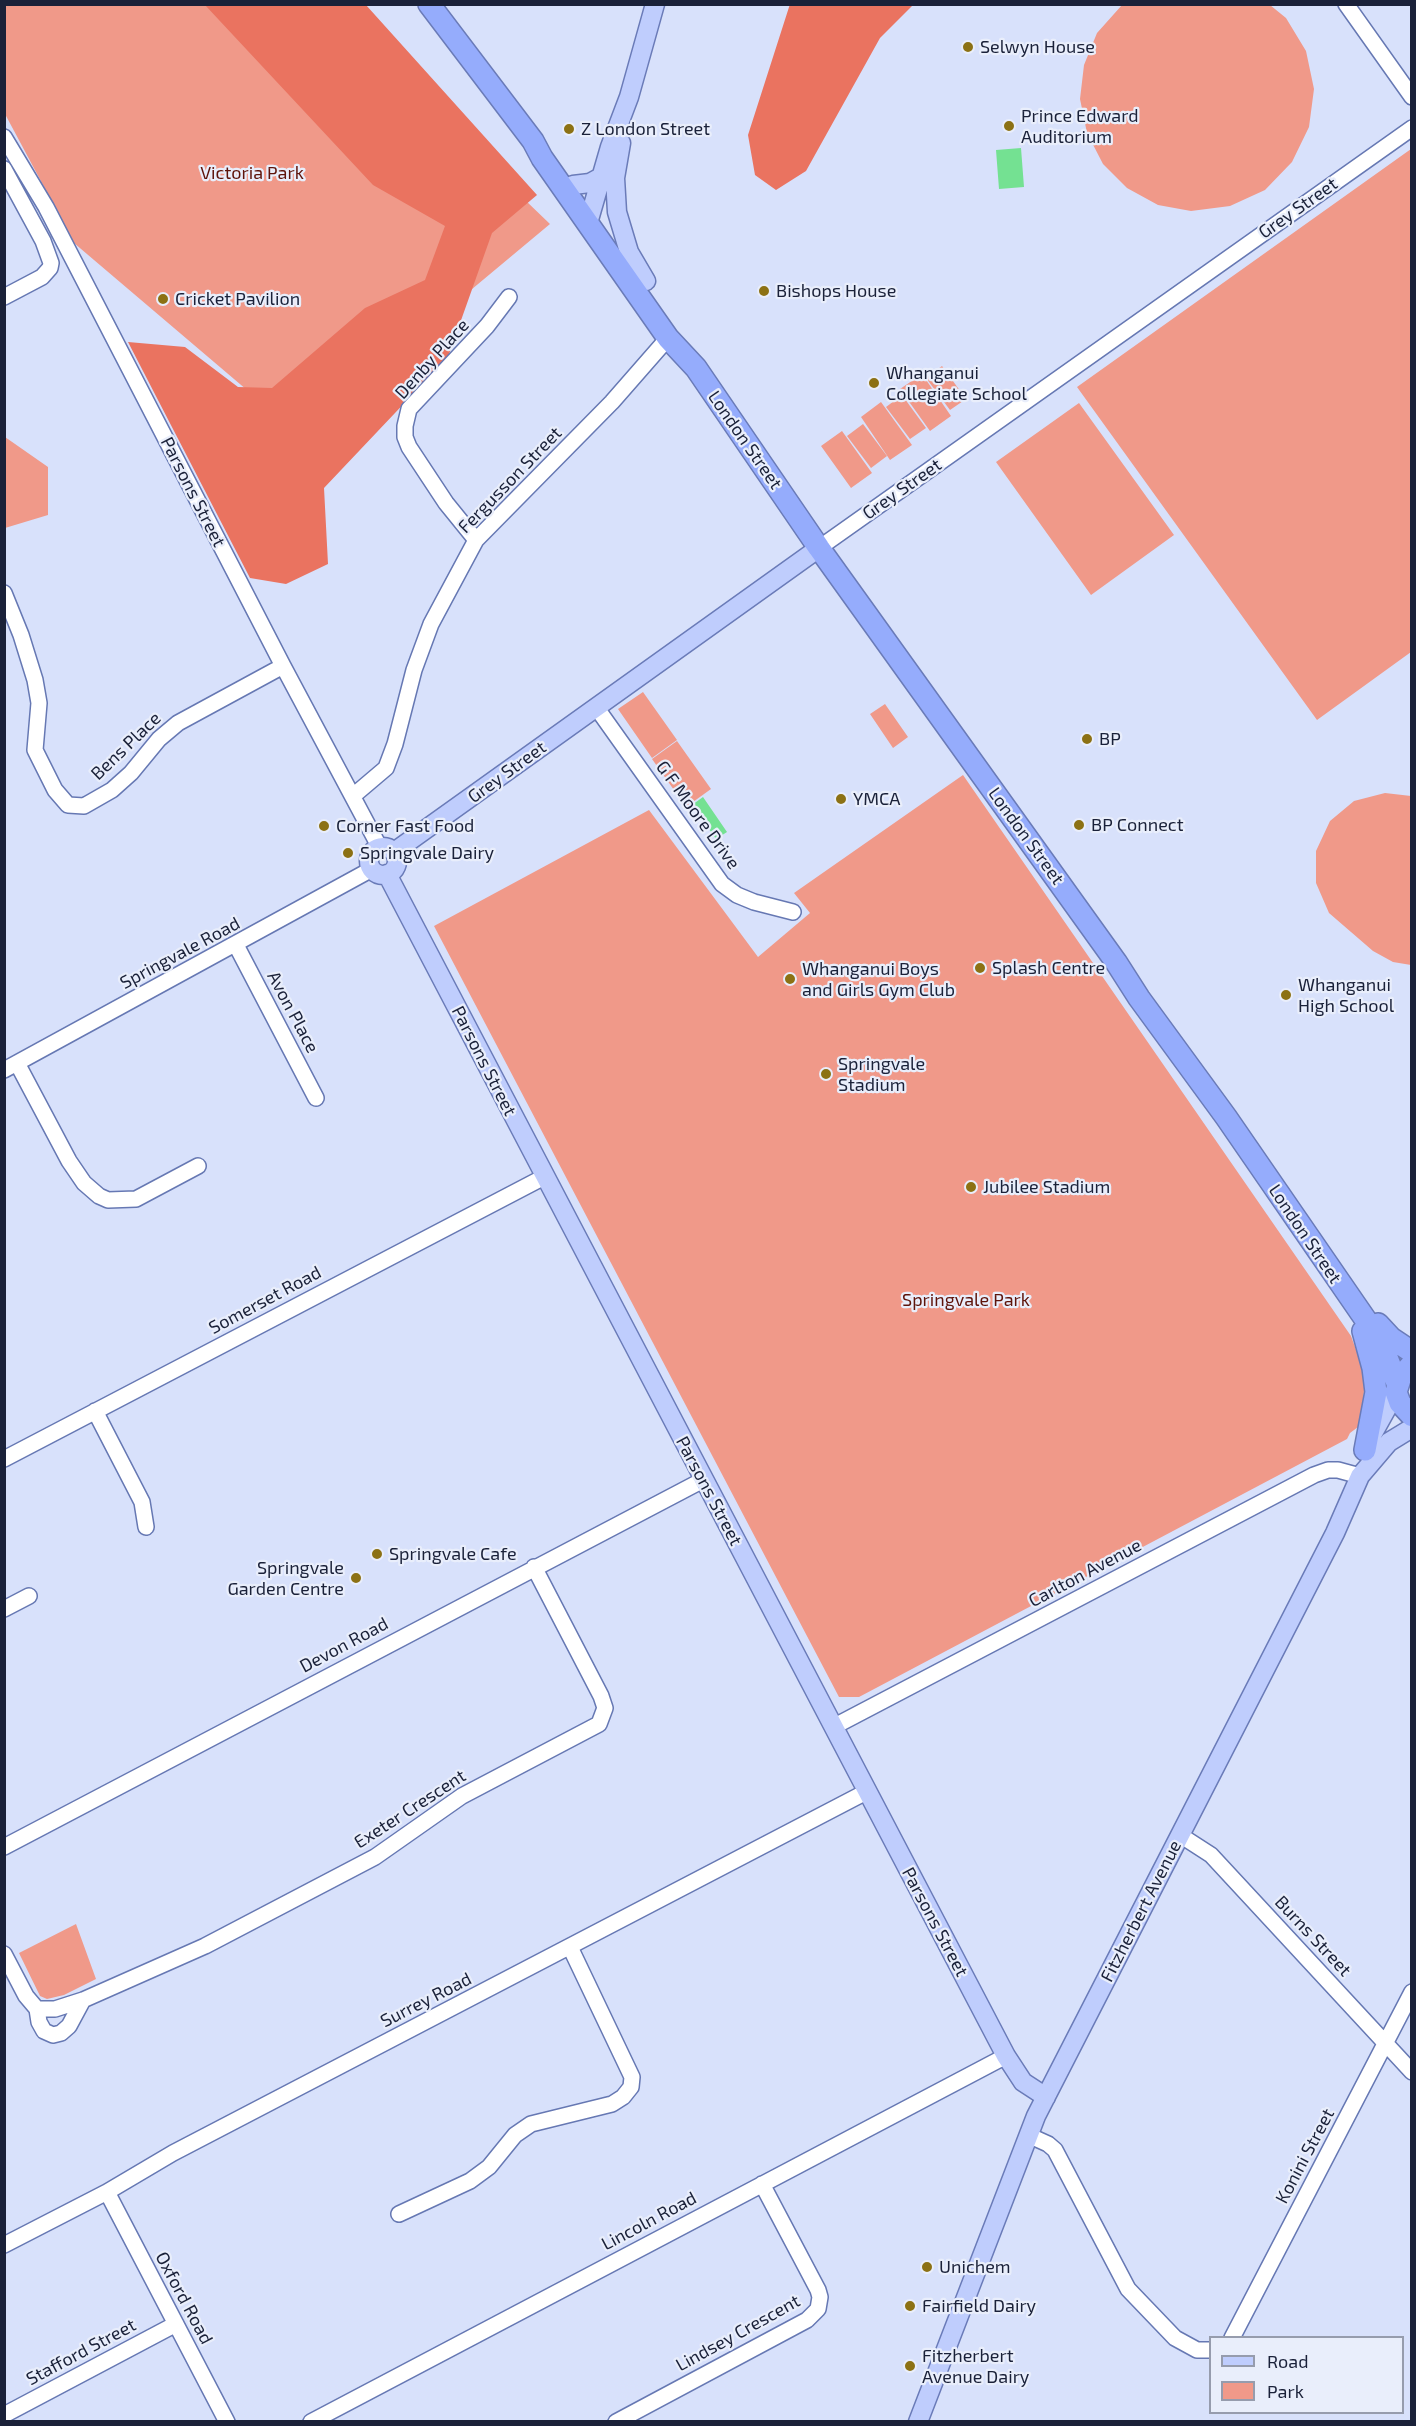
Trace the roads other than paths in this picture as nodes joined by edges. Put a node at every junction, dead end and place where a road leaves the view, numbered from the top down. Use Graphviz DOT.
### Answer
graph roads {
  1 [pos="429,4"];
  2 [pos="655,4"];
  3 [pos="1346,4"];
  4 [pos="628,97"];
  5 [pos="1412,97"];
  6 [pos="1412,128"];
  7 [pos="4,137"];
  8 [pos="533,141"];
  9 [pos="4,169"];
  10 [pos="601,177"];
  11 [pos="573,185"];
  12 [pos="590,216"];
  13 [pos="646,281"];
  14 [pos="4,297"];
  15 [pos="509,297"];
  16 [pos="668,338"];
  17 [pos="696,368"];
  18 [pos="476,540"];
  19 [pos="819,548"];
  20 [pos="4,593"];
  21 [pos="283,666"];
  22 [pos="596,707"];
  23 [pos="353,795"];
  24 [pos="387,850"];
  25 [pos="380,872"];
  26 [pos="793,912"];
  27 [pos="236,945"];
  28 [pos="11,1066"];
  29 [pos="316,1098"];
  30 [pos="198,1166"];
  31 [pos="544,1177"];
  32 [pos="1354,1305"];
  33 [pos="1412,1352"];
  34 [pos="1412,1364"];
  35 [pos="1397,1388"];
  36 [pos="95,1411"];
  37 [pos="1412,1416"];
  38 [pos="1412,1428"];
  39 [pos="1365,1450"];
  40 [pos="4,1459"];
  41 [pos="1360,1476"];
  42 [pos="703,1480"];
  43 [pos="146,1527"];
  44 [pos="534,1568"];
  45 [pos="29,1596"];
  46 [pos="4,1609"];
  47 [pos="833,1728"];
  48 [pos="866,1792"];
  49 [pos="1180,1835"];
  50 [pos="4,1847"];
  51 [pos="570,1947"];
  52 [pos="4,1954"];
  53 [pos="1412,1992"];
  54 [pos="83,2000"];
  55 [pos="37,2009"];
  56 [pos="1386,2043"];
  57 [pos="1006,2056"];
  58 [pos="1412,2072"];
  59 [pos="1046,2097"];
  60 [pos="1028,2135"];
  61 [pos="762,2184"];
  62 [pos="107,2192"];
  63 [pos="399,2214"];
  64 [pos="4,2245"];
  65 [pos="176,2324"];
  66 [pos="1233,2336"];
  67 [pos="1209,2350"];
  68 [pos="4,2415"];
  69 [pos="227,2421"];
  70 [pos="311,2421"];
  71 [pos="616,2421"];
  72 [pos="918,2421"];
  1 -- 8 [label="highway, London Street"];
  2 -- 4 [label="main road"];
  3 -- 5 [label="street"];
  4 -- 10 [label="main road"];
  4 -- 13 [label="main road"];
  6 -- 19 [label="street, Grey Street"];
  7 -- 21 [label="street, Parsons Street"];
  8 -- 11 [label="highway, London Street"];
  8 -- 12 [label="highway, London Street"];
  9 -- 14 [label="street"];
  10 -- 11 [label="main road"];
  10 -- 12 [label="main road"];
  11 -- 12 [label="highway, London Street"];
  12 -- 13 [label="highway, London Street"];
  12 -- 16 [label="highway, London Street"];
  13 -- 17 [label="highway, London Street"];
  15 -- 18 [label="street, Denby Place"];
  16 -- 17 [label="highway, London Street"];
  16 -- 18 [label="street, Fergusson Street"];
  17 -- 19 [label="highway, London Street"];
  18 -- 23 [label="street, Fergusson Street"];
  19 -- 22 [label="main road, Grey Street"];
  19 -- 32 [label="highway, London Street"];
  20 -- 21 [label="street, Bens Place"];
  21 -- 23 [label="street, Parsons Street"];
  22 -- 24 [label="main road, Grey Street"];
  22 -- 26 [label="street, G F Moore Drive"];
  23 -- 24 [label="street, Parsons Street"];
  24 -- 25 [label="main road"];
  25 -- 27 [label="street, Springvale Road"];
  25 -- 31 [label="main road, Parsons Street"];
  27 -- 28 [label="street, Springvale Road"];
  27 -- 29 [label="street, Avon Place"];
  28 -- 30 [label="street"];
  31 -- 36 [label="street, Somerset Road"];
  31 -- 42 [label="main road, Parsons Street"];
  32 -- 33 [label="highway, London Street"];
  32 -- 35 [label="highway, London Street"];
  32 -- 39 [label="highway"];
  34 -- 35 [label="highway"];
  35 -- 37 [label="highway, London Street"];
  35 -- 39 [label="main road"];
  36 -- 40 [label="street, Somerset Road"];
  36 -- 43 [label="street"];
  38 -- 41 [label="main road, Fitzherbert Avenue"];
  39 -- 41 [label="main road"];
  41 -- 47 [label="street, Carlton Avenue"];
  41 -- 49 [label="main road, Fitzherbert Avenue"];
  42 -- 44 [label="street, Devon Road"];
  42 -- 47 [label="main road, Parsons Street"];
  44 -- 50 [label="street, Devon Road"];
  44 -- 54 [label="street, Exeter Crescent"];
  45 -- 46 [label="street"];
  47 -- 48 [label="main road, Parsons Street"];
  48 -- 51 [label="street, Surrey Road"];
  48 -- 57 [label="main road, Parsons Street"];
  49 -- 56 [label="street, Burns Street"];
  49 -- 59 [label="main road, Fitzherbert Avenue"];
  51 -- 62 [label="street, Surrey Road"];
  51 -- 63 [label="street"];
  52 -- 55 [label="street"];
  53 -- 56 [label="street, Konini Street"];
  54 -- 55 [label="street, Exeter Crescent"];
  54 -- 55 [label="street"];
  56 -- 58 [label="street, Burns Street"];
  56 -- 66 [label="street, Konini Street"];
  57 -- 59 [label="main road, Parsons Street"];
  57 -- 61 [label="street, Lincoln Road"];
  59 -- 60 [label="main road, Fitzherbert Avenue"];
  60 -- 67 [label="street"];
  60 -- 72 [label="main road, Fitzherbert Avenue"];
  61 -- 70 [label="street, Lincoln Road"];
  61 -- 71 [label="street, Lindsey Crescent"];
  62 -- 64 [label="street, Surrey Road"];
  62 -- 65 [label="street, Oxford Road"];
  65 -- 68 [label="street, Stafford Street"];
  65 -- 69 [label="street, Oxford Road"];
}
